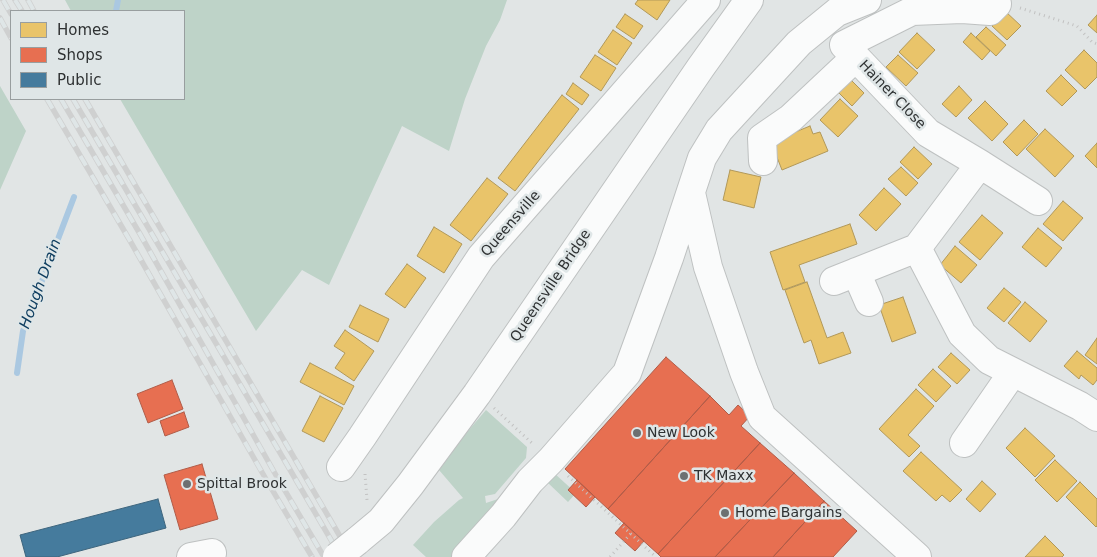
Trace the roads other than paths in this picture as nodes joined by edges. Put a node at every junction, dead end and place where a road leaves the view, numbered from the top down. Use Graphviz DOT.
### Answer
graph roads {
  1 [pos="706,0"];
  2 [pos="750,0"];
  3 [pos="867,0"];
  4 [pos="1008,6"];
  5 [pos="850,51"];
  6 [pos="763,161"];
  7 [pos="980,164"];
  8 [pos="690,191"];
  9 [pos="1021,199"];
  10 [pos="917,248"];
  11 [pos="669,258"];
  12 [pos="708,267"];
  13 [pos="869,302"];
  14 [pos="1013,372"];
  15 [pos="1097,417"];
  16 [pos="964,443"];
  17 [pos="341,467"];
  18 [pos="354,543"];
  19 [pos="466,557"];
  20 [pos="917,557"];
  1 -- 17 [label="main road, Queensville"];
  2 -- 18 [label="main road, Queensville Bridge"];
  3 -- 8 [label="main road"];
  4 -- 5 [label="main road"];
  5 -- 6 [label="main road"];
  5 -- 7 [label="main road, Hainer Close"];
  7 -- 9 [label="main road, Hainer Close"];
  7 -- 10 [label="main road"];
  8 -- 11 [label="main road"];
  8 -- 12 [label="main road"];
  10 -- 13 [label="main road"];
  10 -- 14 [label="main road"];
  11 -- 12 [label="main road"];
  11 -- 19 [label="main road"];
  12 -- 20 [label="main road"];
  14 -- 15 [label="main road"];
  14 -- 16 [label="main road"];
}
